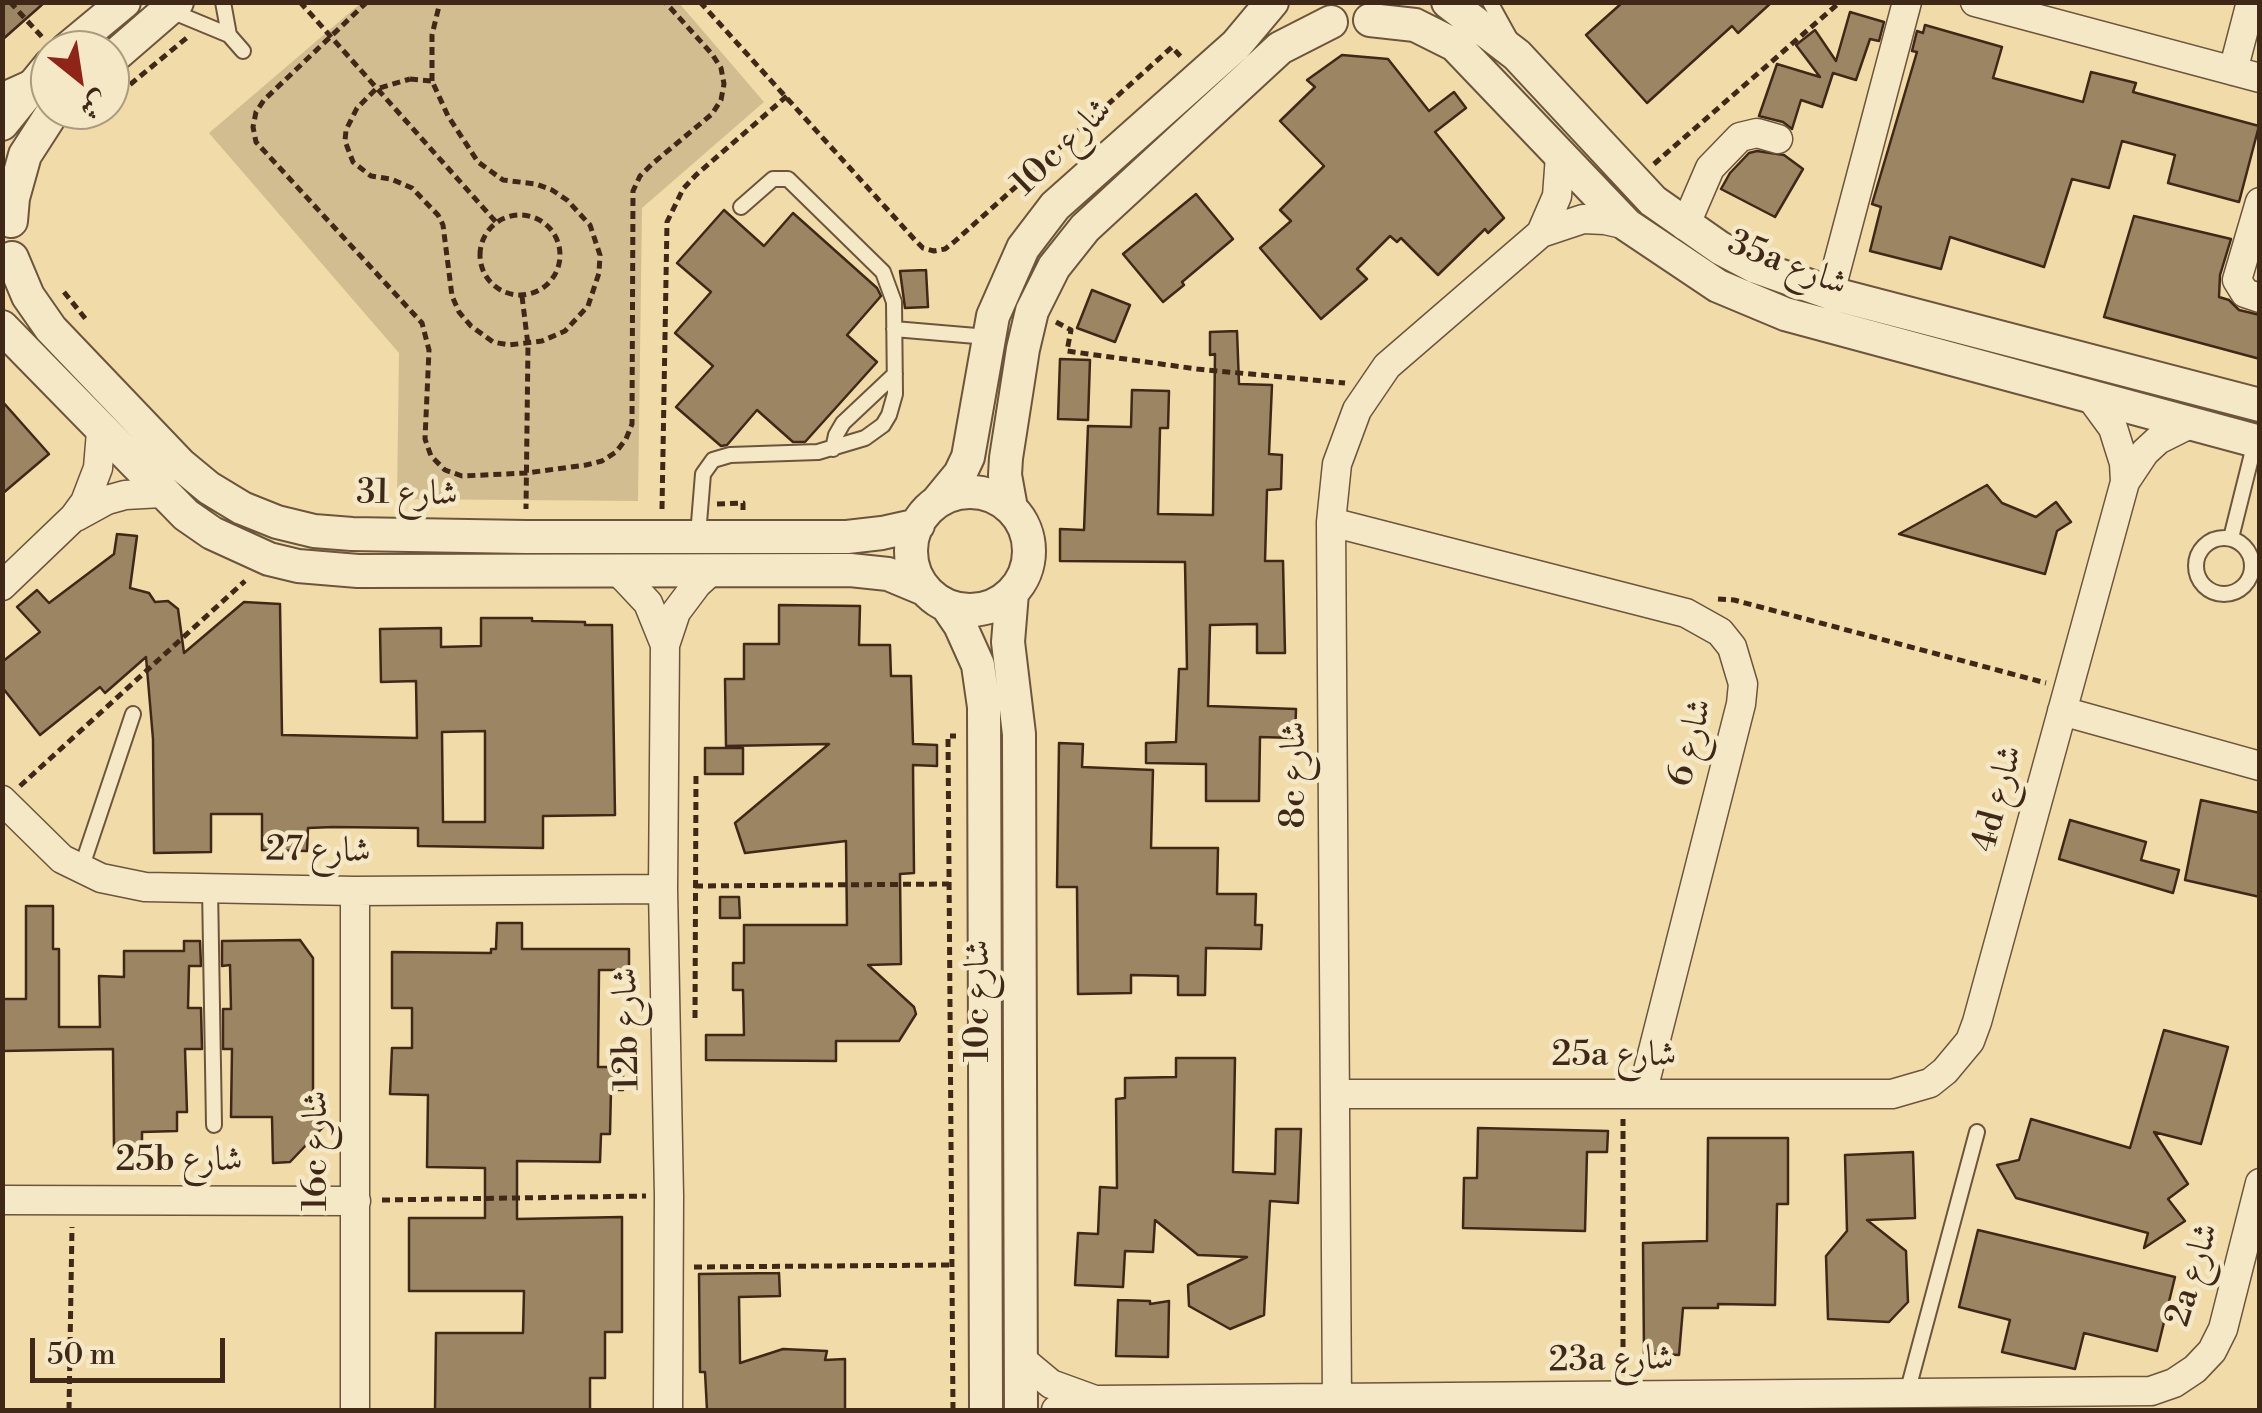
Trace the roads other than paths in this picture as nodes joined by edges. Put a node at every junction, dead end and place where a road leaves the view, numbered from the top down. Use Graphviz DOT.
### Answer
graph roads {
  1 [pos="124,2"];
  2 [pos="223,2"];
  3 [pos="1272,2"];
  4 [pos="1300,2"];
  5 [pos="1448,2"];
  6 [pos="1490,2"];
  7 [pos="1908,2"];
  8 [pos="1975,2"];
  9 [pos="2251,2"];
  10 [pos="172,6"];
  11 [pos="1381,11"];
  12 [pos="1330,22"];
  13 [pos="87,30"];
  14 [pos="229,35"];
  15 [pos="130,43"];
  16 [pos="243,51"];
  17 [pos="1517,55"];
  18 [pos="30,71"];
  19 [pos="2246,75"];
  20 [pos="30,86"];
  21 [pos="2,90"];
  22 [pos="2,124"];
  23 [pos="41,130"];
  24 [pos="1778,139"];
  25 [pos="1560,156"];
  26 [pos="2260,202"];
  27 [pos="741,207"];
  28 [pos="7,212"];
  29 [pos="1627,225"];
  30 [pos="1685,226"];
  31 [pos="1541,233"];
  32 [pos="7,267"];
  33 [pos="1830,292"];
  34 [pos="2260,298"];
  35 [pos="2,327"];
  36 [pos="894,330"];
  37 [pos="988,337"];
  38 [pos="895,374"];
  39 [pos="2091,398"];
  40 [pos="2260,404"];
  41 [pos="2190,424"];
  42 [pos="102,432"];
  43 [pos="2257,442"];
  44 [pos="833,449"];
  45 [pos="2125,482"];
  46 [pos="162,493"];
  47 [pos="1011,508"];
  48 [pos="927,514"];
  49 [pos="74,517"];
  50 [pos="699,521"];
  51 [pos="1332,522"];
  52 [pos="2232,538"];
  53 [pos="617,570"];
  54 [pos="710,572"];
  55 [pos="2,586"];
  56 [pos="1012,593"];
  57 [pos="936,597"];
  58 [pos="665,645"];
  59 [pos="2065,700"];
  60 [pos="133,714"];
  61 [pos="2260,766"];
  62 [pos="3,800"];
  63 [pos="81,870"];
  64 [pos="210,888"];
  65 [pos="663,889"];
  66 [pos="355,890"];
  67 [pos="1336,1094"];
  68 [pos="1632,1094"];
  69 [pos="1892,1094"];
  70 [pos="214,1125"];
  71 [pos="1976,1132"];
  72 [pos="2260,1183"];
  73 [pos="2,1200"];
  74 [pos="356,1200"];
  75 [pos="2252,1239"];
  76 [pos="1021,1359"];
  77 [pos="1906,1394"];
  78 [pos="2127,1394"];
  79 [pos="1096,1400"];
  80 [pos="1337,1400"];
  81 [pos="354,1410"];
  82 [pos="668,1410"];
  83 [pos="986,1410"];
  84 [pos="1021,1410"];
  85 [pos="1056,1410"];
  1 -- 13 [label="street"];
  2 -- 14 [label="lane"];
  3 -- 37 [label="street, 10c شارع"];
  4 -- 12 [label="street"];
  5 -- 17 [label="street, 35a شارع"];
  6 -- 17 [label="lane"];
  7 -- 33 [label="street"];
  8 -- 19 [label="street"];
  9 -- 19 [label="street"];
  10 -- 14 [label="lane"];
  10 -- 15 [label="street"];
  11 -- 12 [label="street, 35a شارع"];
  11 -- 25 [label="street, 35a شارع"];
  12 -- 47 [label="street, 10c شارع"];
  14 -- 16 [label="lane"];
  17 -- 30 [label="street, 35a شارع"];
  18 -- 21 [label="lane"];
  20 -- 22 [label="street"];
  23 -- 28 [label="street"];
  24 -- 30 [label="street"];
  25 -- 29 [label="street, 35a شارع"];
  25 -- 31 [label="street"];
  26 -- 34 [label="street"];
  27 -- 36 [label="lane"];
  28 -- 32 [label="street"];
  29 -- 31 [label="street, 8c شارع"];
  29 -- 39 [label="street, 35a شارع"];
  30 -- 33 [label="street, 35a شارع"];
  31 -- 51 [label="street, 8c شارع"];
  32 -- 50 [label="street, شارع 31"];
  33 -- 40 [label="street, 35a شارع"];
  35 -- 42 [label="street"];
  36 -- 37 [label="lane"];
  36 -- 38 [label="lane"];
  37 -- 48 [label="street, 10c شارع"];
  38 -- 44 [label="lane"];
  38 -- 44 [label="lane"];
  39 -- 41 [label="street, 35a شارع"];
  39 -- 45 [label="street, 4d شارع"];
  41 -- 43 [label="street, 35a شارع"];
  41 -- 45 [label="street, 4d شارع"];
  42 -- 46 [label="street"];
  42 -- 49 [label="street"];
  43 -- 52 [label="lane"];
  44 -- 50 [label="lane"];
  45 -- 59 [label="street, 4d شارع"];
  46 -- 49 [label="street"];
  46 -- 53 [label="street"];
  47 -- 48 [label="street"];
  47 -- 56 [label="street"];
  48 -- 50 [label="street, شارع 31"];
  48 -- 57 [label="street"];
  49 -- 55 [label="street"];
  51 -- 67 [label="street, 8c شارع"];
  51 -- 68 [label="street, شارع 6"];
  52 -- 52 [label="lane"];
  53 -- 54 [label="street"];
  53 -- 58 [label="street, 12b شارع"];
  54 -- 57 [label="street"];
  54 -- 58 [label="street, 12b شارع"];
  56 -- 57 [label="street"];
  56 -- 76 [label="street, 10c شارع"];
  57 -- 83 [label="street, 10c شارع"];
  58 -- 65 [label="street, 12b شارع"];
  59 -- 61 [label="street"];
  59 -- 69 [label="street, 4d شارع"];
  60 -- 63 [label="lane"];
  62 -- 63 [label="street, شارع 27"];
  63 -- 64 [label="street, شارع 27"];
  64 -- 66 [label="street, شارع 27"];
  64 -- 70 [label="lane"];
  65 -- 66 [label="street, شارع 27"];
  65 -- 82 [label="street, 12b شارع"];
  66 -- 74 [label="street, 16c شارع"];
  67 -- 68 [label="street, 25a شارع"];
  67 -- 80 [label="street, 8c شارع"];
  68 -- 69 [label="street, 25a شارع"];
  71 -- 77 [label="lane"];
  72 -- 75 [label="street, 2a شارع"];
  73 -- 74 [label="street, 25b شارع"];
  74 -- 81 [label="street, 16c شارع"];
  75 -- 78 [label="street, 2a شارع"];
  76 -- 79 [label="street, 23a شارع"];
  76 -- 84 [label="street, 10c شارع"];
  77 -- 78 [label="street, 23a شارع"];
  77 -- 80 [label="street, 23a شارع"];
  79 -- 80 [label="street, 23a شارع"];
  79 -- 85 [label="street, 23a شارع"];
}
